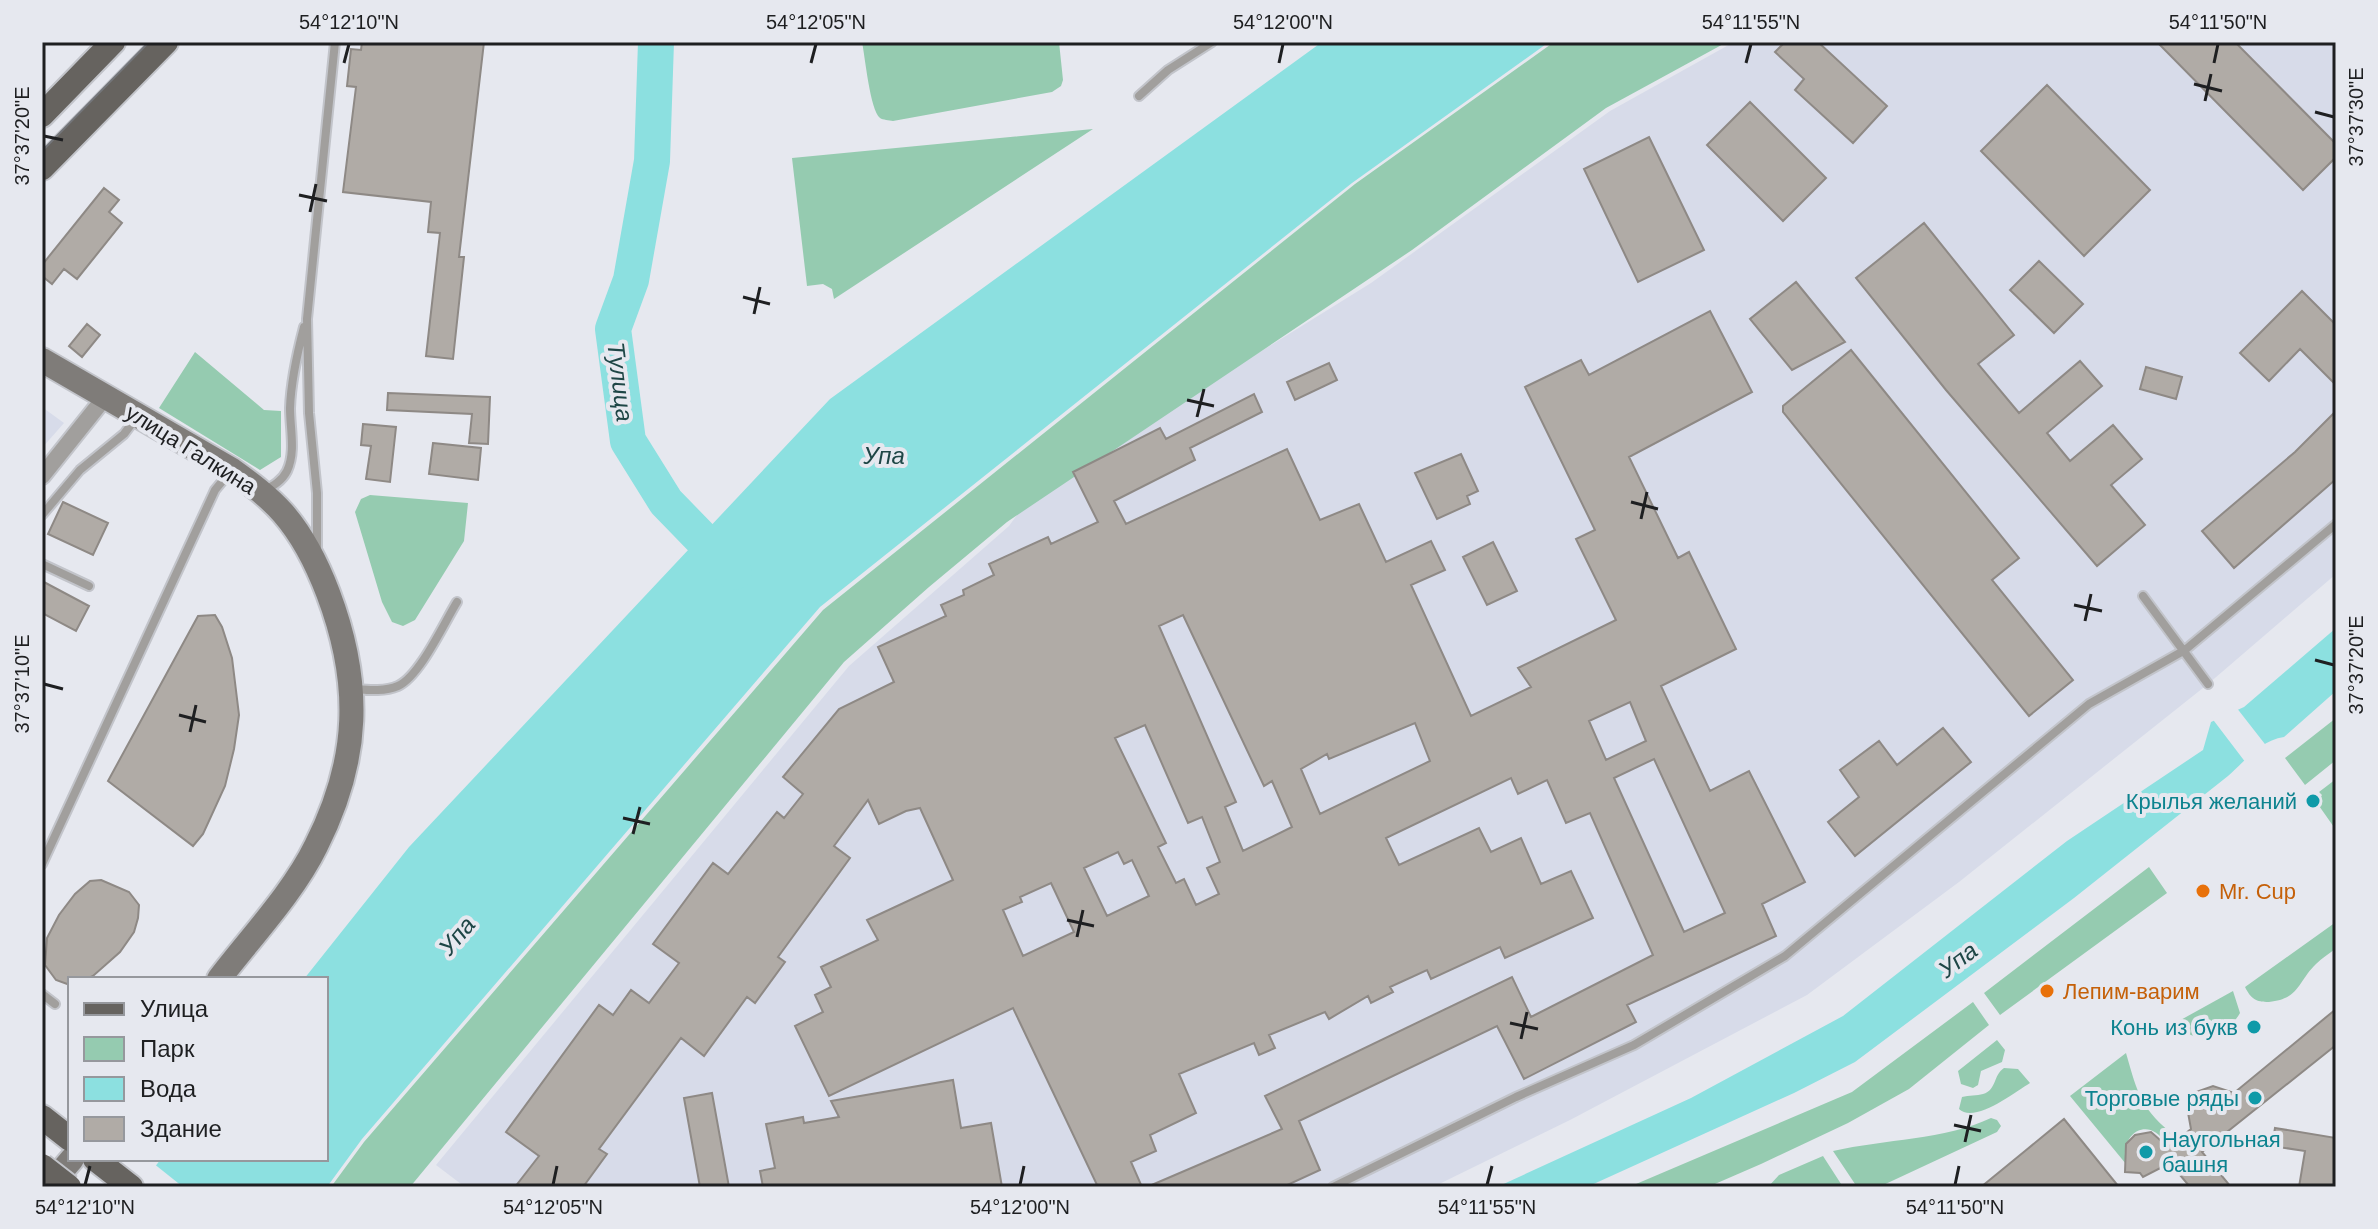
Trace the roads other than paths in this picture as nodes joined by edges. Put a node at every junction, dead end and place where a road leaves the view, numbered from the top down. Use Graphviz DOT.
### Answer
graph roads {
  1 [pos="113,42"];
  2 [pos="166,42"];
  3 [pos="335,42"];
  4 [pos="1212,42"];
  5 [pos="1139,96"];
  6 [pos="42,115"];
  7 [pos="42,168"];
  8 [pos="307,319"];
  9 [pos="42,360"];
  10 [pos="106,396"];
  11 [pos="139,415"];
  12 [pos="232,470"];
  13 [pos="42,476"];
  14 [pos="261,492"];
  15 [pos="42,515"];
  16 [pos="2336,524"];
  17 [pos="42,564"];
  18 [pos="317,564"];
  19 [pos="89,586"];
  20 [pos="2143,596"];
  21 [pos="457,602"];
  22 [pos="2185,650"];
  23 [pos="2208,684"];
  24 [pos="352,689"];
  25 [pos="42,864"];
  26 [pos="221,977"];
  27 [pos="42,994"];
  28 [pos="55,1004"];
  29 [pos="42,1117"];
  30 [pos="68,1137"];
  31 [pos="70,1161"];
  32 [pos="98,1161"];
  33 [pos="42,1166"];
  34 [pos="48,1187"];
  35 [pos="69,1187"];
  36 [pos="131,1187"];
  37 [pos="1333,1187"];
  1 -- 6 [label="main road"];
  2 -- 7 [label="main road"];
  3 -- 8 [label="lane"];
  4 -- 5 [label="lane"];
  8 -- 14 [label="lane"];
  8 -- 18 [label="lane"];
  9 -- 10 [label="main road, улица Галкина"];
  10 -- 11 [label="main road, улица Галкина"];
  10 -- 13 [label="street"];
  11 -- 12 [label="main road, улица Галкина"];
  11 -- 15 [label="lane"];
  12 -- 14 [label="main road, улица Галкина"];
  12 -- 25 [label="lane"];
  14 -- 18 [label="main road, улица Галкина"];
  16 -- 22 [label="lane"];
  17 -- 19 [label="lane"];
  18 -- 24 [label="main road, улица Галкина"];
  20 -- 22 [label="lane"];
  21 -- 24 [label="lane"];
  22 -- 23 [label="lane"];
  22 -- 37 [label="lane"];
  24 -- 26 [label="main road, улица Галкина"];
  27 -- 28 [label="lane"];
  29 -- 30 [label="main road"];
  31 -- 34 [label="main road"];
  32 -- 36 [label="main road"];
  33 -- 35 [label="main road, bridge"];
}
